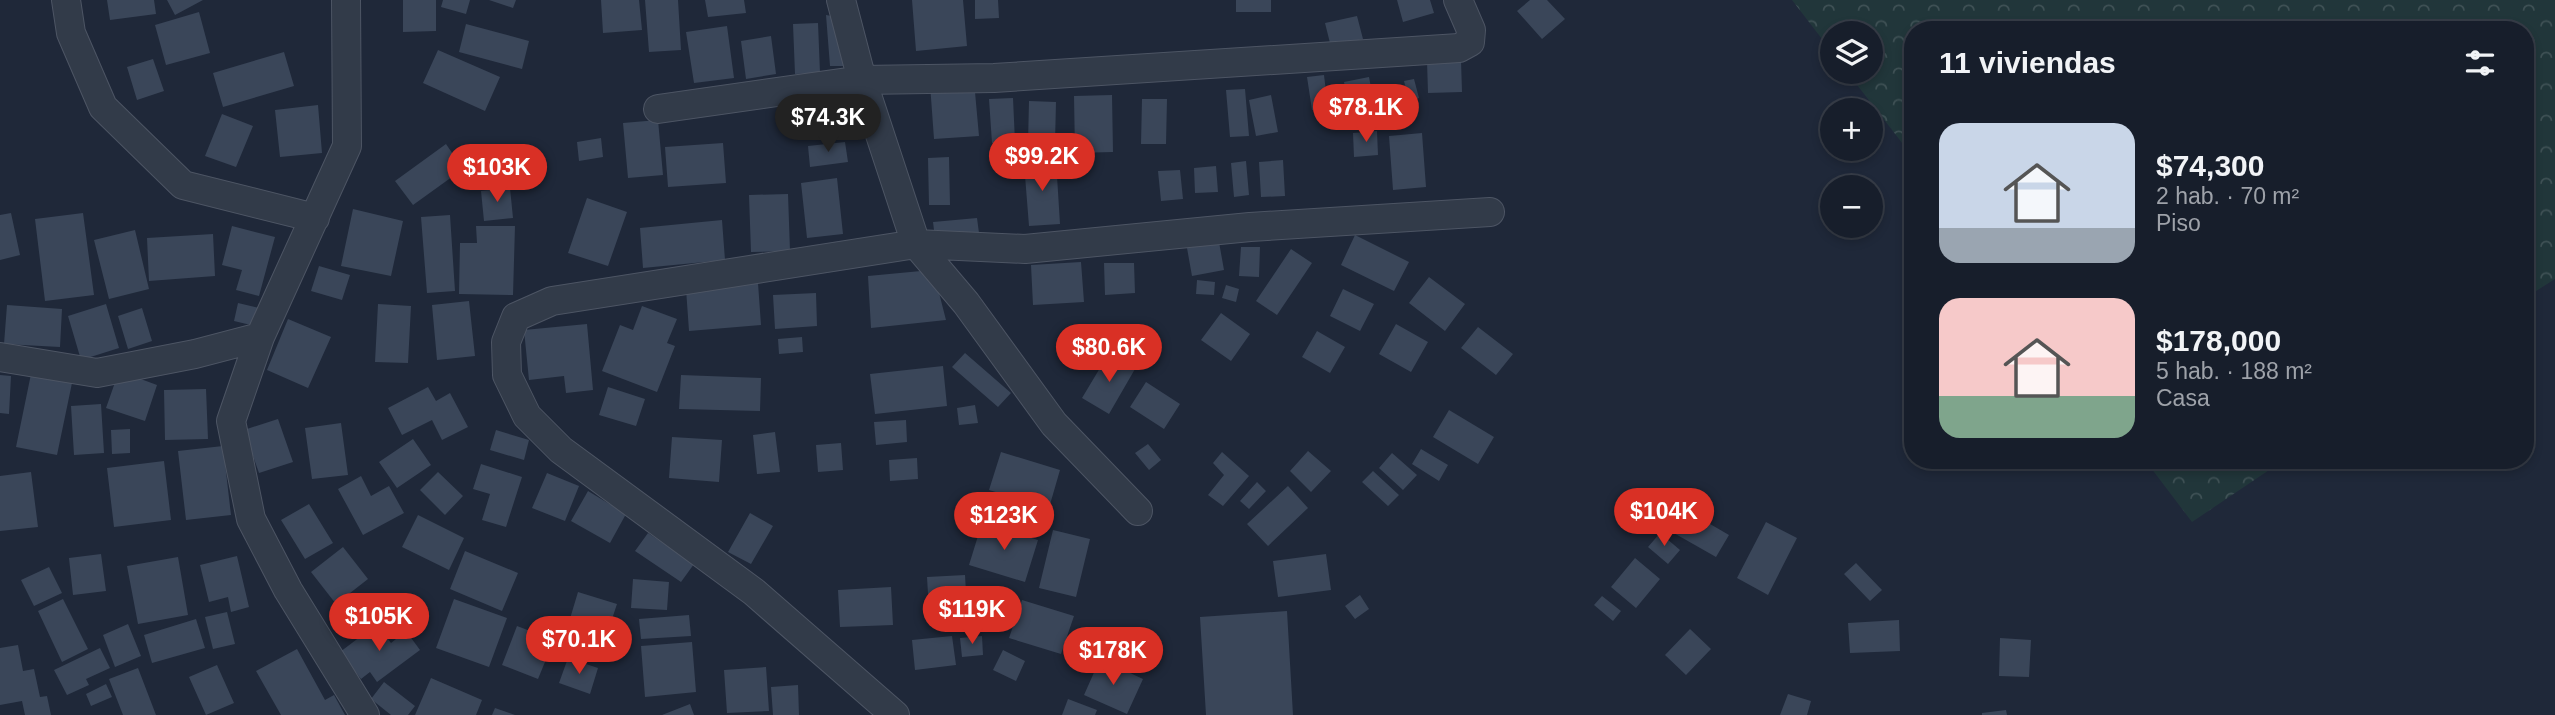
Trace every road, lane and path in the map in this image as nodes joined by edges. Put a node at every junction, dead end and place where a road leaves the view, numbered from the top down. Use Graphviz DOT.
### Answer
graph roads {
  1 [pos="66,0"];
  2 [pos="346,0"];
  3 [pos="841,0"];
  4 [pos="1458,0"];
  5 [pos="862,80"];
  6 [pos="658,109"];
  7 [pos="1490,212"];
  8 [pos="315,218"];
  9 [pos="916,244"];
  10 [pos="260,337"];
  11 [pos="0,357"];
  12 [pos="1138,511"];
  13 [pos="365,715"];
  14 [pos="895,715"];
  1 -- 8 [label="street"];
  2 -- 8 [label="street"];
  3 -- 5 [label="street"];
  4 -- 5 [label="street"];
  5 -- 6 [label="street"];
  5 -- 9 [label="street"];
  7 -- 9 [label="street"];
  8 -- 10 [label="street"];
  9 -- 12 [label="street"];
  9 -- 14 [label="street"];
  10 -- 11 [label="street"];
  10 -- 13 [label="street"];
}
